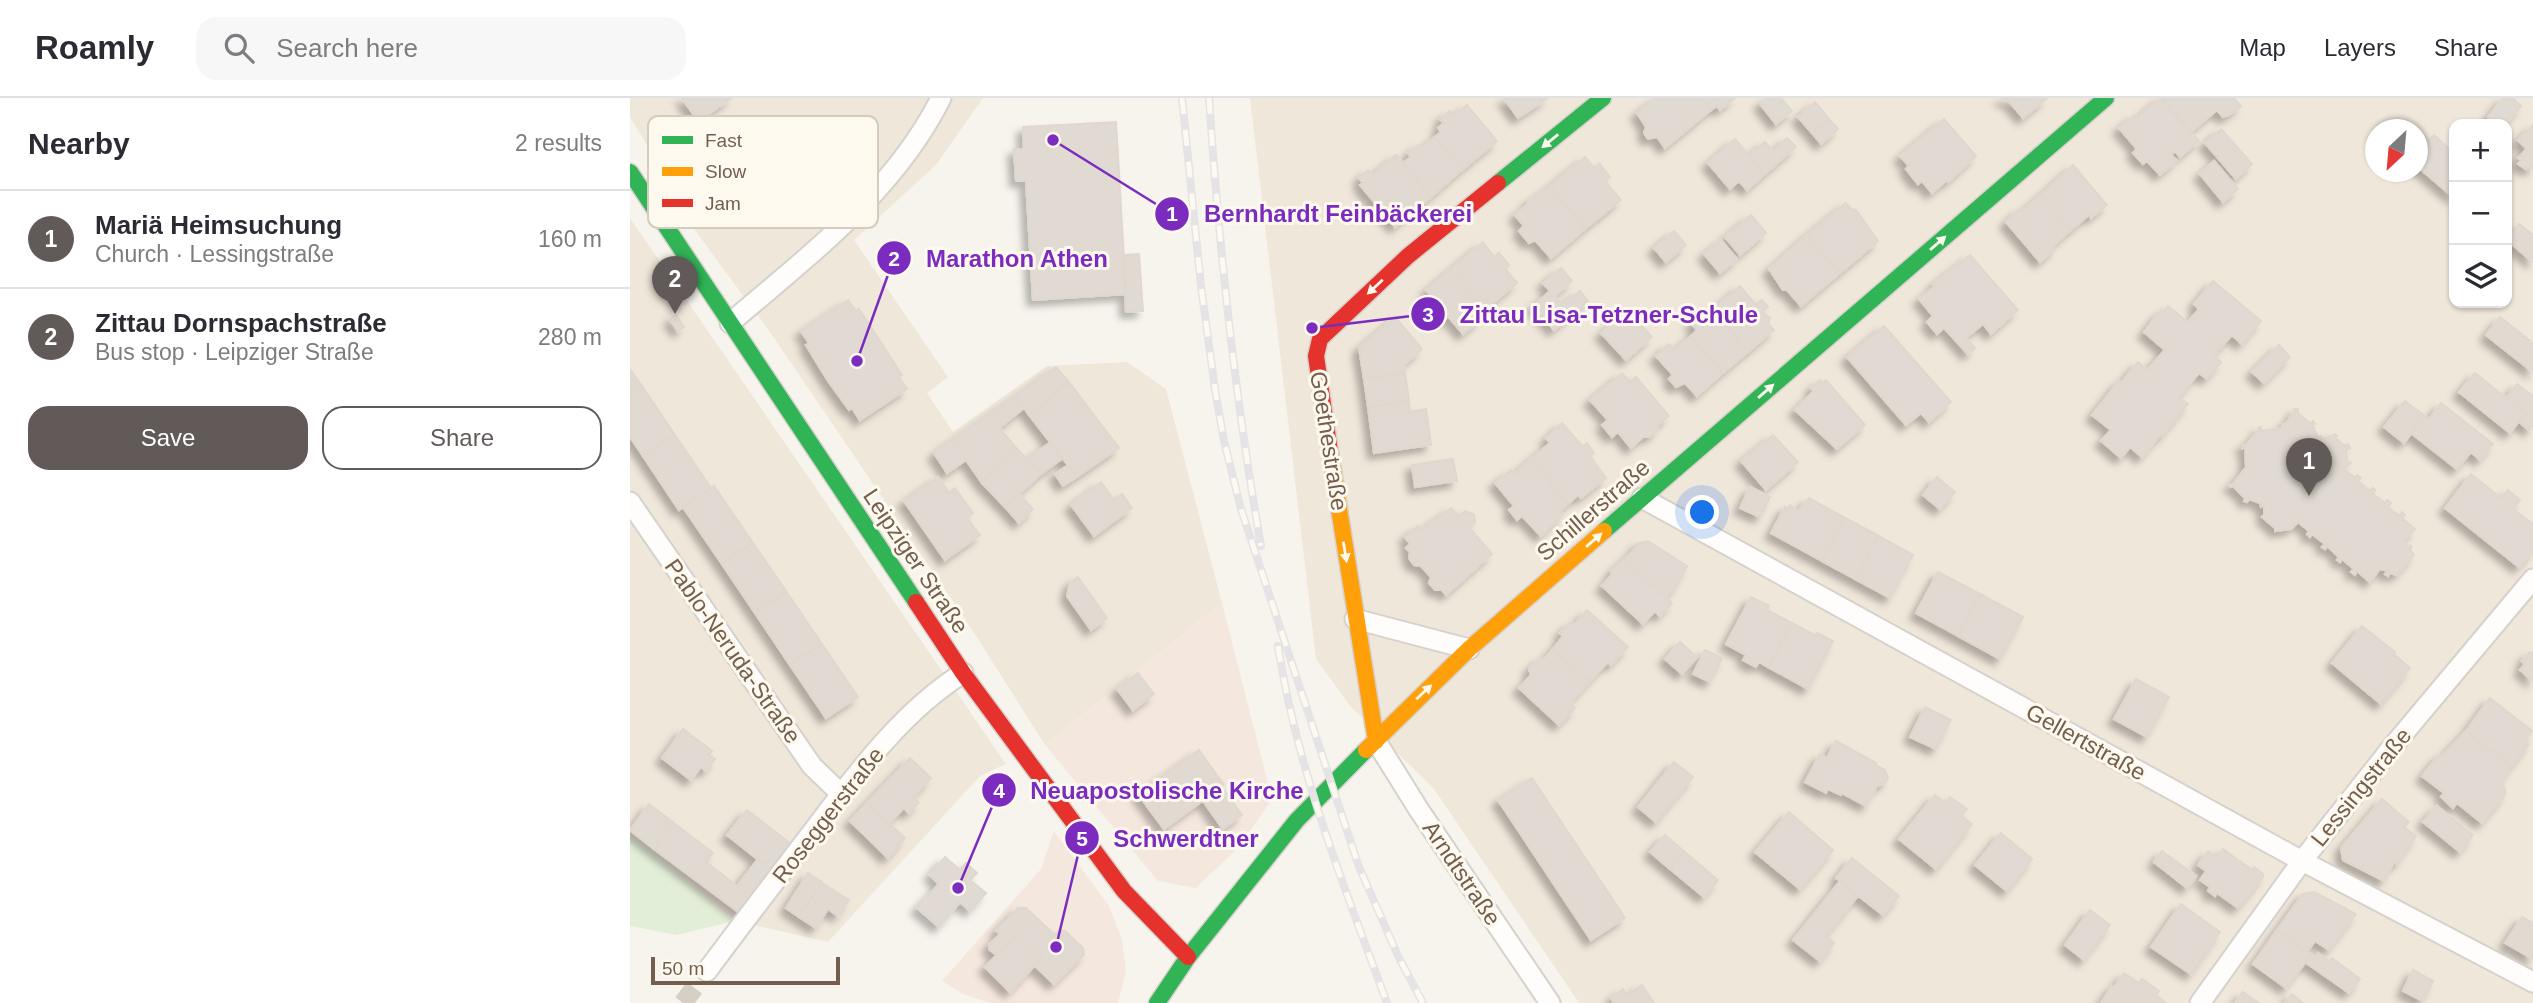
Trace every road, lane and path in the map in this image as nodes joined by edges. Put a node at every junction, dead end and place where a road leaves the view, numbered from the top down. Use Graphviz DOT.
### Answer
graph roads {
  1 [pos="941,98"];
  2 [pos="1603,98"];
  3 [pos="2106,98"];
  4 [pos="630,172"];
  5 [pos="878,189"];
  6 [pos="648,199"];
  7 [pos="667,228"];
  8 [pos="838,228"];
  9 [pos="730,323"];
  10 [pos="1642,498"];
  11 [pos="630,502"];
  12 [pos="2533,579"];
  13 [pos="1356,619"];
  14 [pos="1469,649"];
  15 [pos="964,673"];
  16 [pos="1376,740"];
  17 [pos="841,794"];
  18 [pos="2302,861"];
  19 [pos="1188,957"];
  20 [pos="707,971"];
  21 [pos="2533,982"];
  22 [pos="1157,1003"];
  23 [pos="1550,1003"];
  24 [pos="2200,1003"];
  1 -- 5 [label="street"];
  2 -- 13 [label="main road, Goethestraße, one-way"];
  10 -- 3 [label="main road, Schillerstraße, one-way"];
  4 -- 6 [label="main road, Leipziger Straße"];
  7 -- 9 [label="main road, Leipziger Straße"];
  8 -- 9 [label="street"];
  9 -- 15 [label="main road, Leipziger Straße"];
  14 -- 10 [label="main road, Schillerstraße, one-way"];
  10 -- 18 [label="street, Gellertstraße"];
  11 -- 17 [label="street, Pablo-Neruda-Straße"];
  12 -- 18 [label="street, Lessingstraße"];
  13 -- 14 [label="street"];
  13 -- 16 [label="main road, Goethestraße"];
  16 -- 14 [label="main road, Schillerstraße, one-way"];
  15 -- 17 [label="street, Roseggerstraße"];
  15 -- 19 [label="main road, Leipziger Straße"];
  16 -- 19 [label="main road, Schillerstraße"];
  16 -- 23 [label="street, Arndtstraße"];
  17 -- 20 [label="street, Roseggerstraße"];
  18 -- 21 [label="street, Gellertstraße"];
  18 -- 24 [label="street, Lessingstraße"];
  19 -- 22 [label="main road, Schillerstraße"];
}
